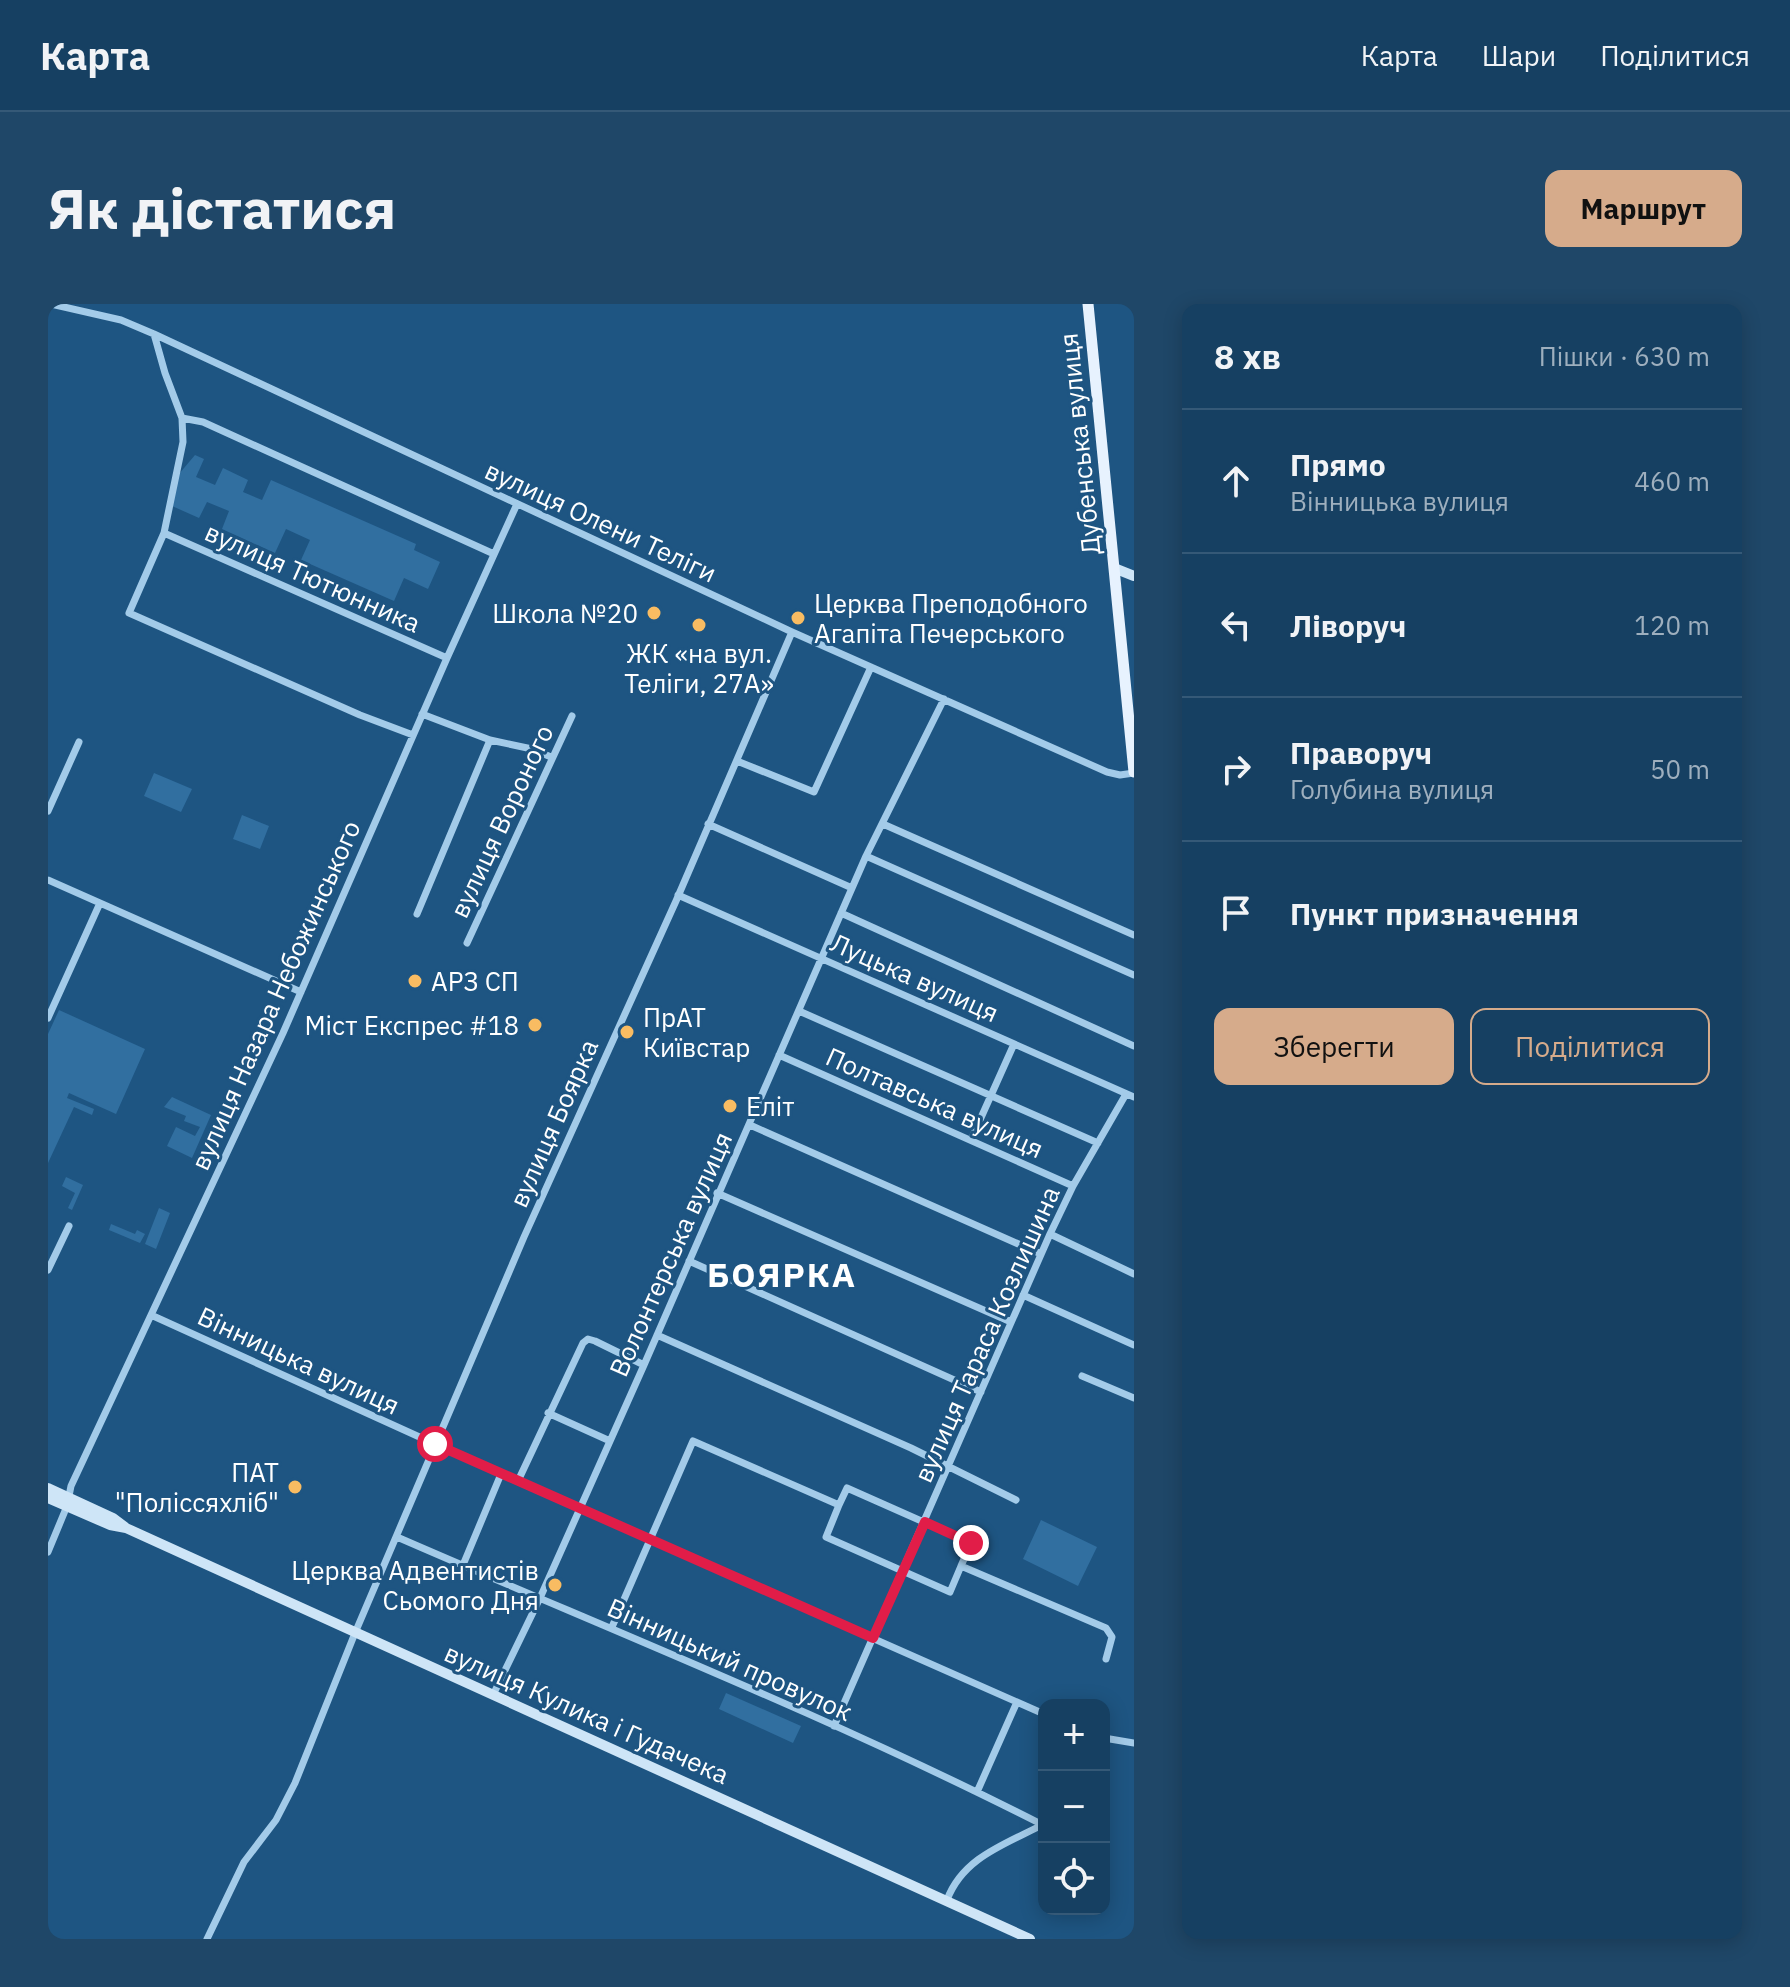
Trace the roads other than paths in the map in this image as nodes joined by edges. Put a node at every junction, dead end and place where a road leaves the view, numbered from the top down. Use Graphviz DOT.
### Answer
graph roads {
  1 [pos="51,304"];
  2 [pos="1088,304"];
  3 [pos="154,334"];
  4 [pos="182,418"];
  5 [pos="517,504"];
  6 [pos="164,533"];
  7 [pos="494,554"];
  8 [pos="1114,568"];
  9 [pos="1134,576"];
  10 [pos="792,632"];
  11 [pos="447,658"];
  12 [pos="871,667"];
  13 [pos="944,699"];
  14 [pos="422,714"];
  15 [pos="572,716"];
  16 [pos="413,735"];
  17 [pos="490,740"];
  18 [pos="79,742"];
  19 [pos="551,757"];
  20 [pos="737,761"];
  21 [pos="1134,772"];
  22 [pos="48,811"];
  23 [pos="708,824"];
  24 [pos="883,824"];
  25 [pos="866,856"];
  26 [pos="48,880"];
  27 [pos="852,888"];
  28 [pos="678,895"];
  29 [pos="100,903"];
  30 [pos="841,913"];
  31 [pos="417,914"];
  32 [pos="1134,935"];
  33 [pos="467,943"];
  34 [pos="822,959"];
  35 [pos="1134,975"];
  36 [pos="301,992"];
  37 [pos="799,1011"];
  38 [pos="48,1018"];
  39 [pos="1014,1044"];
  40 [pos="1134,1046"];
  41 [pos="779,1055"];
  42 [pos="1130,1095"];
  43 [pos="991,1096"];
  44 [pos="750,1125"];
  45 [pos="971,1140"];
  46 [pos="1098,1143"];
  47 [pos="1073,1186"];
  48 [pos="717,1193"];
  49 [pos="69,1226"];
  50 [pos="1050,1234"];
  51 [pos="1041,1254"];
  52 [pos="689,1261"];
  53 [pos="48,1270"];
  54 [pos="1134,1274"];
  55 [pos="1023,1295"];
  56 [pos="151,1315"];
  57 [pos="1011,1322"];
  58 [pos="657,1335"];
  59 [pos="1134,1345"];
  60 [pos="644,1365"];
  61 [pos="1082,1376"];
  62 [pos="981,1392"];
  63 [pos="1134,1398"];
  64 [pos="548,1413"];
  65 [pos="610,1441"];
  66 [pos="435,1444"];
  67 [pos="948,1468"];
  68 [pos="501,1474"];
  69 [pos="518,1481"];
  70 [pos="48,1488"];
  71 [pos="48,1498"];
  72 [pos="1016,1500"];
  73 [pos="68,1502"];
  74 [pos="839,1505"];
  75 [pos="579,1508"];
  76 [pos="925,1522"];
  77 [pos="397,1537"];
  78 [pos="651,1540"];
  79 [pos="48,1552"];
  80 [pos="463,1565"];
  81 [pos="961,1566"];
  82 [pos="903,1571"];
  83 [pos="540,1598"];
  84 [pos="612,1627"];
  85 [pos="355,1633"];
  86 [pos="873,1638"];
  87 [pos="1106,1659"];
  88 [pos="493,1695"];
  89 [pos="1017,1702"];
  90 [pos="1038,1711"];
  91 [pos="834,1726"];
  92 [pos="1110,1739"];
  93 [pos="1134,1743"];
  94 [pos="977,1792"];
  95 [pos="1038,1822"];
  96 [pos="1038,1828"];
  97 [pos="947,1900"];
  98 [pos="207,1939"];
  99 [pos="1030,1939"];
  1 -- 3 [label="street, вулиця Олени Теліги"];
  2 -- 8 [label="main road, Дубенська вулиця"];
  3 -- 4 [label="street"];
  3 -- 5 [label="street, вулиця Олени Теліги"];
  4 -- 6 [label="street"];
  4 -- 7 [label="street"];
  5 -- 7 [label="street, вулиця Назара Небожинського"];
  5 -- 10 [label="street, вулиця Олени Теліги"];
  6 -- 11 [label="street, вулиця Тютюнника"];
  6 -- 16 [label="street"];
  7 -- 11 [label="street, вулиця Назара Небожинського"];
  8 -- 9 [label="main road"];
  8 -- 21 [label="main road, Дубенська вулиця"];
  10 -- 12 [label="street, вулиця Олени Теліги"];
  10 -- 20 [label="street, вулиця Боярка"];
  11 -- 14 [label="street, вулиця Назара Небожинського"];
  12 -- 13 [label="street, вулиця Олени Теліги"];
  12 -- 20 [label="street"];
  13 -- 21 [label="street, вулиця Олени Теліги"];
  13 -- 24 [label="street, Волонтерська вулиця"];
  14 -- 16 [label="street, вулиця Назара Небожинського"];
  14 -- 17 [label="street"];
  15 -- 19 [label="street, вулиця Вороного"];
  16 -- 36 [label="street, вулиця Назара Небожинського"];
  17 -- 19 [label="street"];
  17 -- 31 [label="street"];
  18 -- 22 [label="street"];
  19 -- 33 [label="street, вулиця Вороного"];
  20 -- 23 [label="street, вулиця Боярка"];
  23 -- 27 [label="street"];
  23 -- 28 [label="street, вулиця Боярка"];
  24 -- 25 [label="street, Волонтерська вулиця"];
  24 -- 32 [label="street"];
  25 -- 27 [label="street, Волонтерська вулиця"];
  25 -- 35 [label="street"];
  26 -- 29 [label="street"];
  27 -- 30 [label="street, Волонтерська вулиця"];
  28 -- 34 [label="street, Луцька вулиця"];
  28 -- 66 [label="street, вулиця Боярка"];
  29 -- 36 [label="street"];
  29 -- 38 [label="street"];
  30 -- 34 [label="street, Волонтерська вулиця"];
  30 -- 40 [label="street"];
  34 -- 37 [label="street, Волонтерська вулиця"];
  34 -- 39 [label="street, Луцька вулиця"];
  36 -- 56 [label="street, вулиця Назара Небожинського"];
  37 -- 41 [label="street, Волонтерська вулиця"];
  37 -- 43 [label="street"];
  39 -- 42 [label="street, Луцька вулиця"];
  39 -- 43 [label="street"];
  41 -- 44 [label="street, Волонтерська вулиця"];
  41 -- 45 [label="street, Полтавська вулиця"];
  42 -- 46 [label="street, вулиця Тараса Козлишина"];
  43 -- 45 [label="street"];
  43 -- 46 [label="street"];
  44 -- 48 [label="street, Волонтерська вулиця"];
  44 -- 51 [label="street"];
  45 -- 47 [label="street, Полтавська вулиця"];
  46 -- 47 [label="street, вулиця Тараса Козлишина"];
  47 -- 50 [label="street, вулиця Тараса Козлишина"];
  48 -- 52 [label="street, Волонтерська вулиця"];
  48 -- 57 [label="street"];
  49 -- 53 [label="street"];
  50 -- 51 [label="street, вулиця Тараса Козлишина"];
  50 -- 54 [label="street"];
  51 -- 55 [label="street, вулиця Тараса Козлишина"];
  52 -- 58 [label="street, Волонтерська вулиця"];
  52 -- 62 [label="street"];
  55 -- 57 [label="street, вулиця Тараса Козлишина"];
  55 -- 59 [label="street"];
  56 -- 66 [label="street, Вінницька вулиця"];
  56 -- 73 [label="street, вулиця Назара Небожинського"];
  57 -- 62 [label="street, вулиця Тараса Козлишина"];
  58 -- 60 [label="street, Волонтерська вулиця"];
  58 -- 67 [label="street"];
  60 -- 64 [label="street"];
  60 -- 65 [label="street, Волонтерська вулиця"];
  61 -- 63 [label="street"];
  62 -- 67 [label="street, вулиця Тараса Козлишина"];
  64 -- 65 [label="street"];
  64 -- 69 [label="street"];
  65 -- 75 [label="street, Волонтерська вулиця"];
  66 -- 68 [label="street, Вінницька вулиця"];
  66 -- 77 [label="street, вулиця Боярка"];
  67 -- 72 [label="street"];
  67 -- 76 [label="street, вулиця Тараса Козлишина"];
  68 -- 69 [label="street, Вінницька вулиця"];
  68 -- 80 [label="street"];
  69 -- 75 [label="street, Вінницька вулиця"];
  70 -- 73 [label="main road, вулиця Кулика і Гудачека"];
  71 -- 73 [label="main road, вулиця Кулика і Гудачека"];
  73 -- 79 [label="street, вулиця Назара Небожинського"];
  73 -- 85 [label="main road, вулиця Кулика і Гудачека"];
  74 -- 76 [label="street"];
  74 -- 78 [label="street"];
  74 -- 82 [label="street"];
  75 -- 78 [label="street, Вінницька вулиця"];
  75 -- 83 [label="street, Волонтерська вулиця"];
  76 -- 81 [label="street"];
  76 -- 82 [label="street, вулиця Тараса Козлишина"];
  77 -- 80 [label="street, Вінницький провулок"];
  77 -- 85 [label="street, вулиця Боярка"];
  78 -- 84 [label="street"];
  78 -- 86 [label="street, Вінницька вулиця"];
  80 -- 83 [label="street, Вінницький провулок"];
  81 -- 82 [label="street"];
  81 -- 87 [label="street"];
  82 -- 86 [label="street, вулиця Тараса Козлишина"];
  83 -- 84 [label="street, Вінницький провулок"];
  83 -- 88 [label="street, Волонтерська вулиця"];
  84 -- 91 [label="street, Вінницький провулок"];
  85 -- 88 [label="main road, вулиця Кулика і Гудачека"];
  85 -- 98 [label="street, вулиця Боярка"];
  86 -- 89 [label="street, Вінницька вулиця"];
  86 -- 91 [label="street, вулиця Тараса Козлишина"];
  88 -- 97 [label="main road, вулиця Кулика і Гудачека"];
  89 -- 90 [label="street, Вінницька вулиця"];
  89 -- 94 [label="street"];
  91 -- 94 [label="street, Вінницький провулок"];
  92 -- 93 [label="street"];
  94 -- 95 [label="street, Вінницький провулок"];
  96 -- 97 [label="street"];
  97 -- 99 [label="main road, вулиця Кулика і Гудачека"];
}
